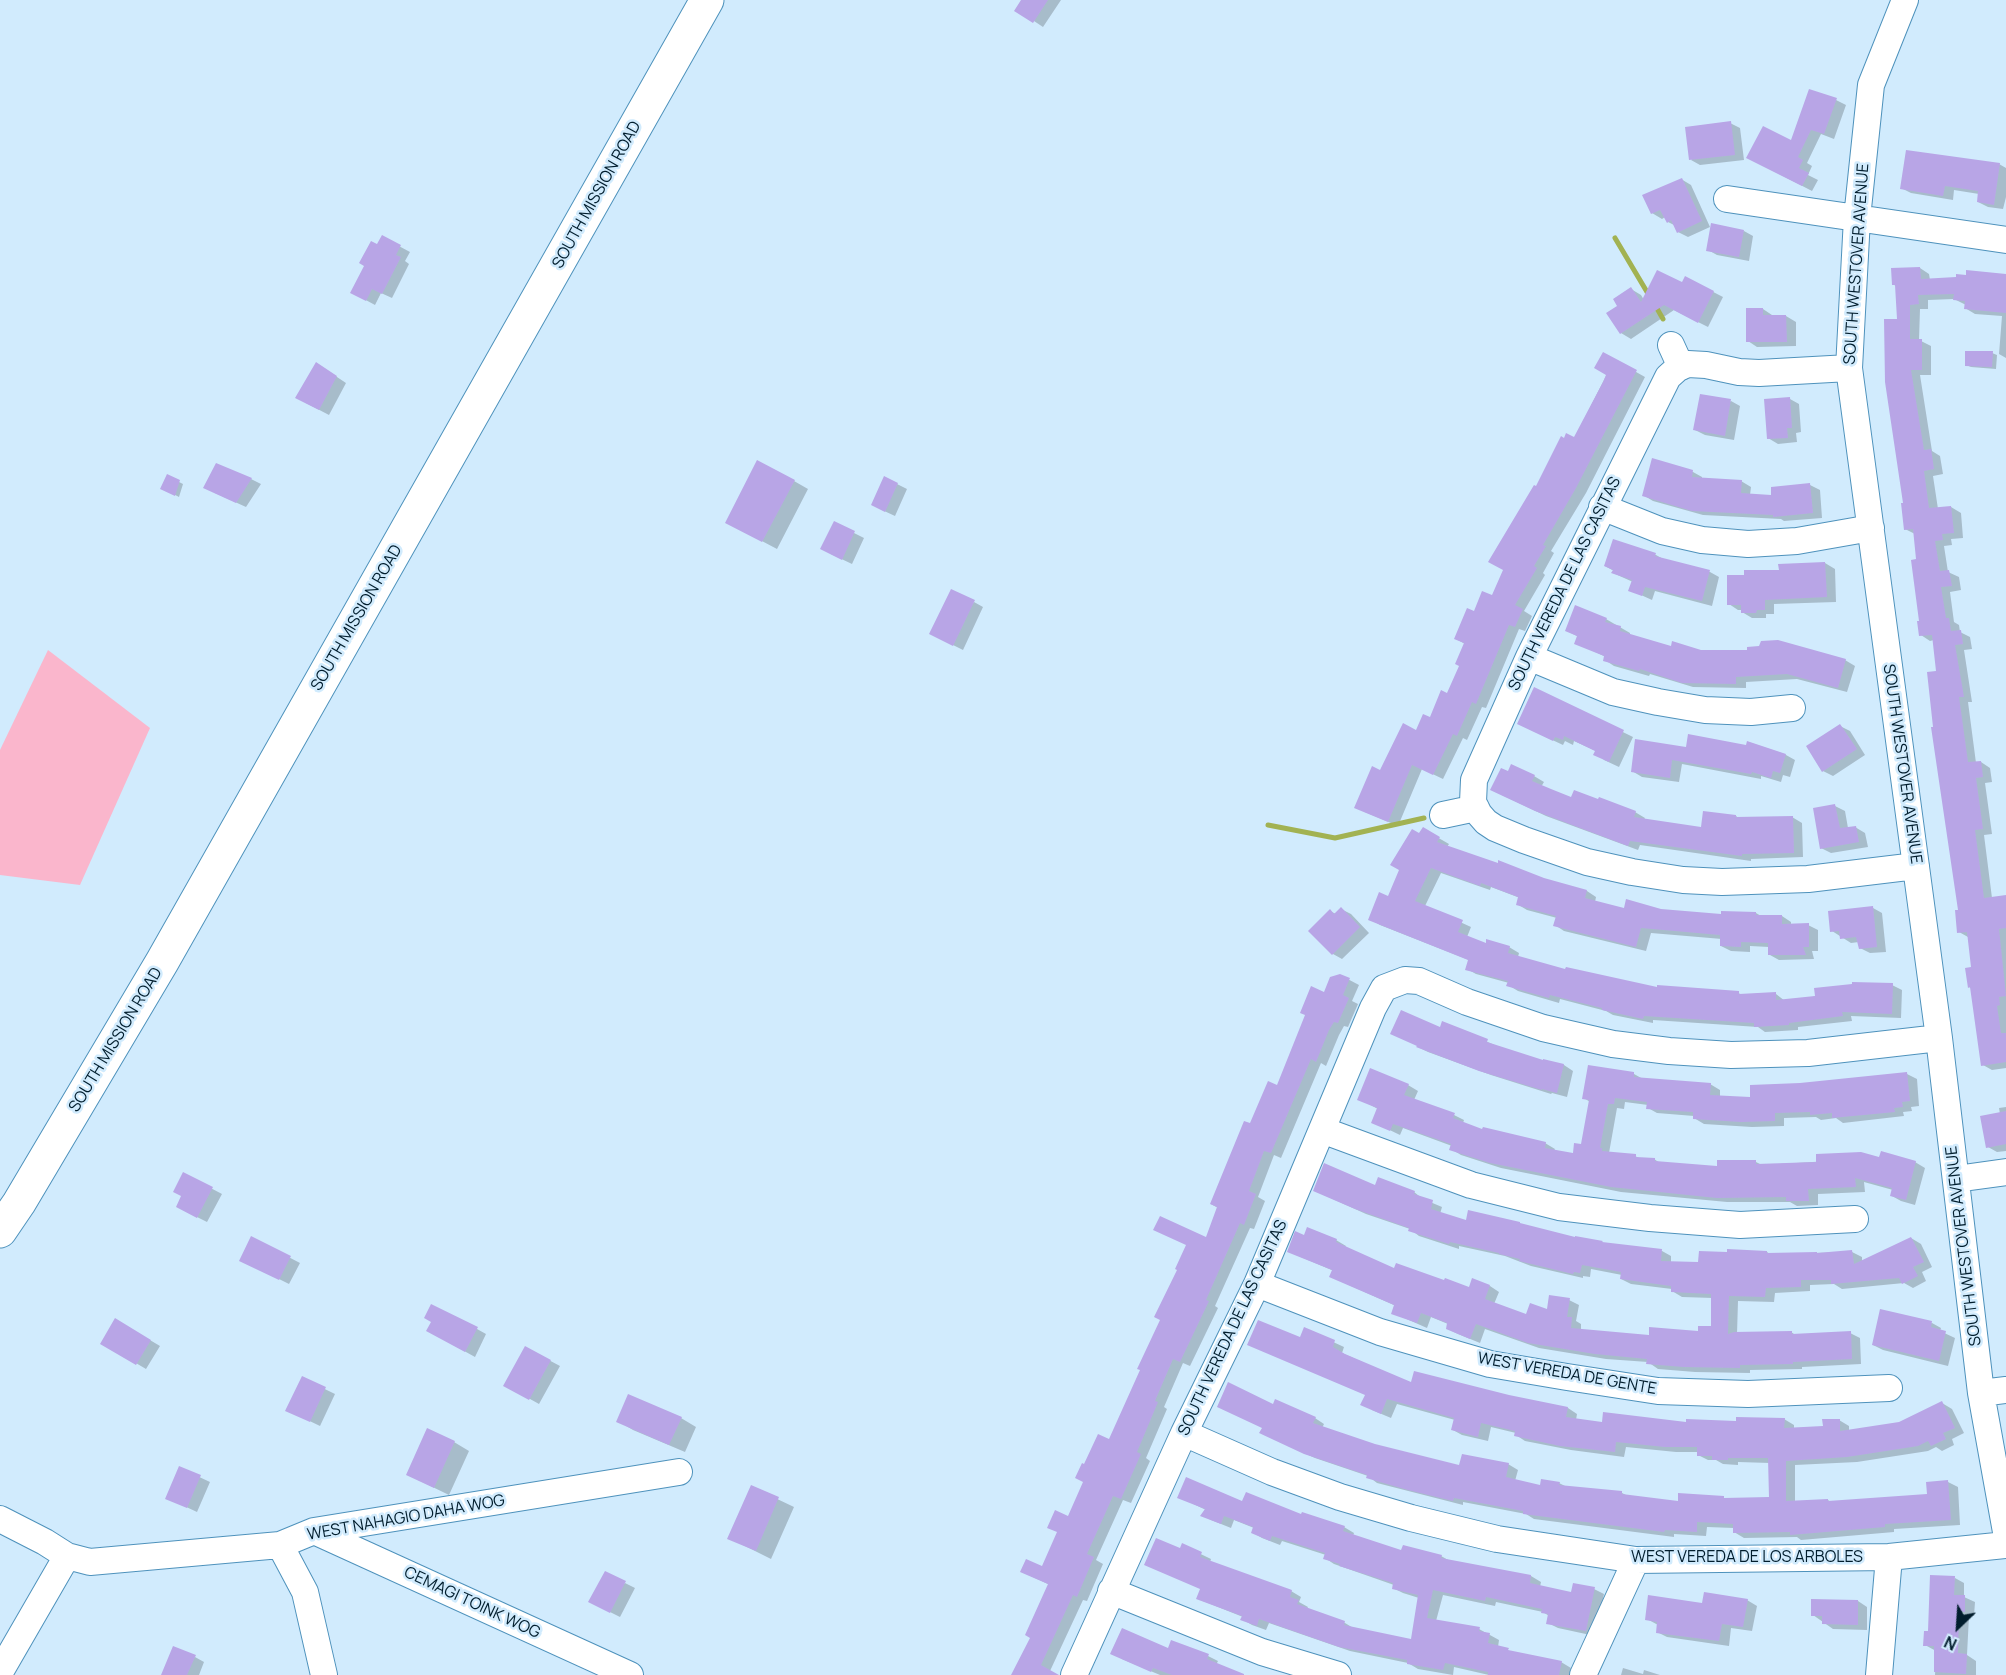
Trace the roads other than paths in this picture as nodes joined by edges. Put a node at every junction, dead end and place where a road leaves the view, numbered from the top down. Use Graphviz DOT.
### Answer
graph roads {
  1 [pos="707,0"];
  2 [pos="1905,0"];
  3 [pos="1727,199"];
  4 [pos="1857,218"];
  5 [pos="2006,240"];
  6 [pos="1849,368"];
  7 [pos="1602,507"];
  8 [pos="1871,528"];
  9 [pos="1529,657"];
  10 [pos="1792,708"];
  11 [pos="1476,808"];
  12 [pos="1443,815"];
  13 [pos="1916,866"];
  14 [pos="1939,1038"];
  15 [pos="1322,1130"];
  16 [pos="2006,1172"];
  17 [pos="1956,1179"];
  18 [pos="1855,1219"];
  19 [pos="0,1231"];
  20 [pos="1257,1284"];
  21 [pos="1889,1388"];
  22 [pos="1994,1392"];
  23 [pos="1184,1433"];
  24 [pos="679,1472"];
  25 [pos="0,1519"];
  26 [pos="314,1531"];
  27 [pos="2006,1532"];
  28 [pos="280,1545"];
  29 [pos="2006,1545"];
  30 [pos="67,1556"];
  31 [pos="1889,1557"];
  32 [pos="1635,1560"];
  33 [pos="1111,1591"];
  34 [pos="0,1672"];
  35 [pos="324,1675"];
  36 [pos="630,1675"];
  37 [pos="1074,1675"];
  38 [pos="1338,1675"];
  39 [pos="1583,1675"];
  40 [pos="1879,1675"];
  1 -- 19 [label="main road, SOUTH MISSION ROAD"];
  2 -- 4 [label="street, SOUTH WESTOVER AVENUE"];
  3 -- 4 [label="street"];
  4 -- 5 [label="street"];
  4 -- 6 [label="street, SOUTH WESTOVER AVENUE"];
  6 -- 7 [label="street, SOUTH VEREDA DE LAS CASITAS"];
  6 -- 8 [label="street, SOUTH WESTOVER AVENUE"];
  7 -- 8 [label="street"];
  7 -- 9 [label="street, SOUTH VEREDA DE LAS CASITAS"];
  8 -- 13 [label="street, SOUTH WESTOVER AVENUE"];
  9 -- 10 [label="street"];
  9 -- 11 [label="street, SOUTH VEREDA DE LAS CASITAS"];
  11 -- 12 [label="street"];
  11 -- 13 [label="street"];
  13 -- 14 [label="street, SOUTH WESTOVER AVENUE"];
  14 -- 15 [label="street, SOUTH VEREDA DE LAS CASITAS"];
  14 -- 17 [label="street, SOUTH WESTOVER AVENUE"];
  15 -- 18 [label="street"];
  15 -- 20 [label="street, SOUTH VEREDA DE LAS CASITAS"];
  16 -- 17 [label="street"];
  17 -- 22 [label="street, SOUTH WESTOVER AVENUE"];
  20 -- 21 [label="street, WEST VEREDA DE GENTE"];
  20 -- 23 [label="street, SOUTH VEREDA DE LAS CASITAS"];
  22 -- 27 [label="street, SOUTH WESTOVER AVENUE"];
  23 -- 32 [label="street, WEST VEREDA DE LOS ARBOLES"];
  23 -- 33 [label="street, SOUTH VEREDA DE LAS CASITAS"];
  24 -- 26 [label="street, WEST NAHAGIO DAHA WOG"];
  25 -- 30 [label="street, WEST NAHAGIO DAHA WOG"];
  26 -- 28 [label="street, WEST NAHAGIO DAHA WOG"];
  26 -- 36 [label="street, CEMAGI TOINK WOG"];
  28 -- 30 [label="street, WEST NAHAGIO DAHA WOG"];
  28 -- 35 [label="street"];
  29 -- 31 [label="street, WEST VEREDA DE LOS ARBOLES"];
  30 -- 34 [label="street"];
  31 -- 32 [label="street, WEST VEREDA DE LOS ARBOLES"];
  31 -- 40 [label="street"];
  32 -- 39 [label="street"];
  33 -- 37 [label="street, SOUTH VEREDA DE LAS CASITAS"];
  33 -- 38 [label="street"];
}
